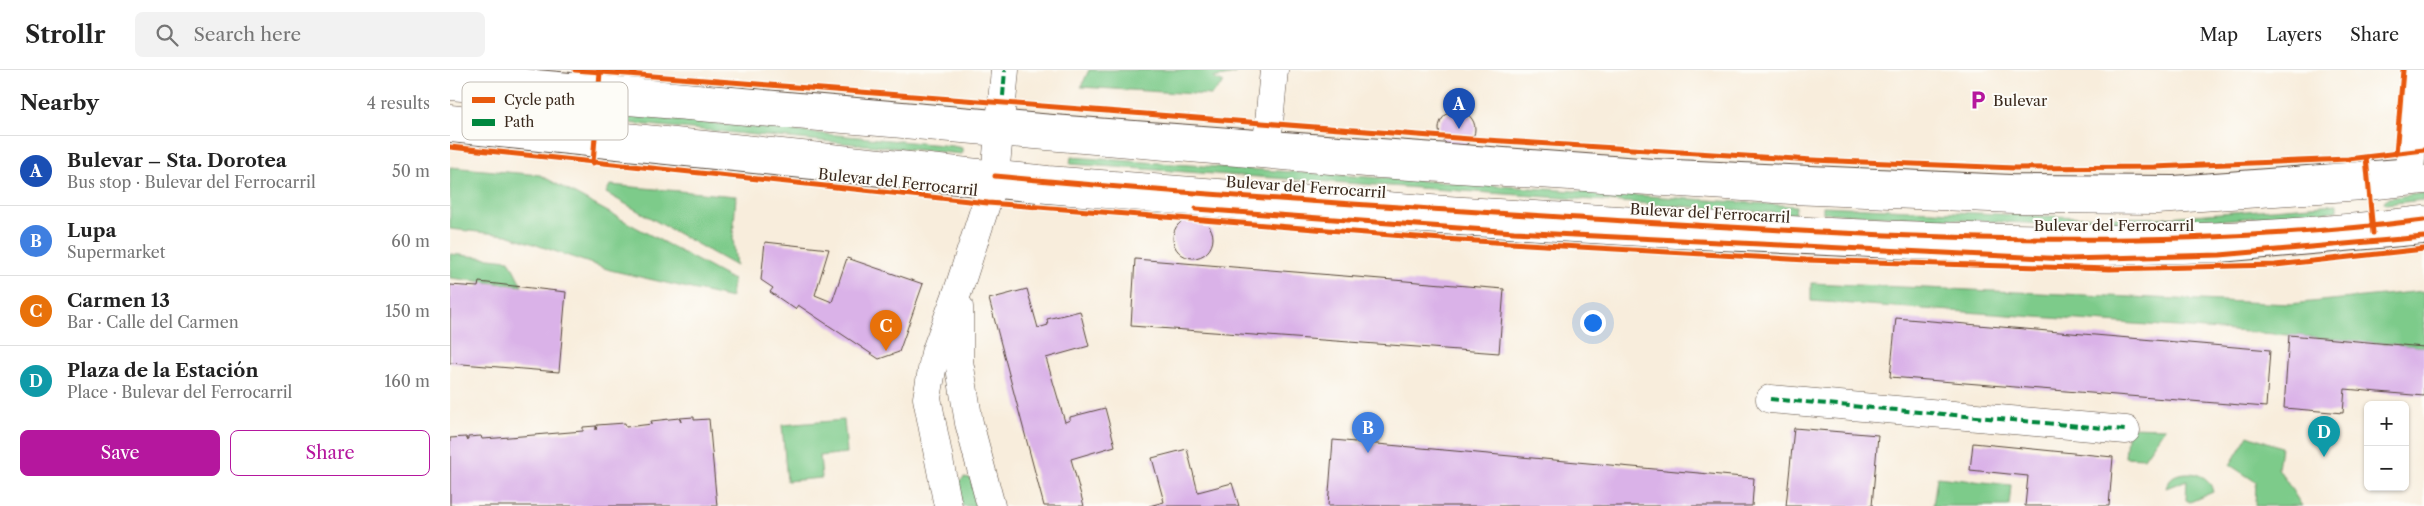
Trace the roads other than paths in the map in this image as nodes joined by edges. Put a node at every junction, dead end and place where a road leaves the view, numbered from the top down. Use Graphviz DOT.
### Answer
graph roads {
  1 [pos="455,70"];
  2 [pos="1005,70"];
  3 [pos="1274,70"];
  4 [pos="2419,70"];
  5 [pos="493,78"];
  6 [pos="472,82"];
  7 [pos="536,82"];
  8 [pos="628,91"];
  9 [pos="1000,125"];
  10 [pos="628,139"];
  11 [pos="496,140"];
  12 [pos="1267,147"];
  13 [pos="2417,173"];
  14 [pos="993,183"];
  15 [pos="2424,220"];
  16 [pos="2424,237"];
  17 [pos="960,288"];
  18 [pos="959,361"];
  19 [pos="927,398"];
  20 [pos="1770,399"];
  21 [pos="968,423"];
  22 [pos="2126,430"];
  23 [pos="948,506"];
  24 [pos="991,506"];
  1 -- 5 [label="lane, Bulevar del Ferrocarril"];
  2 -- 9 [label="main road"];
  3 -- 12 [label="main road"];
  4 -- 13 [label="main road"];
  5 -- 6 [label="main road, Bulevar del Ferrocarril"];
  5 -- 7 [label="main road, Bulevar del Ferrocarril"];
  8 -- 9 [label="main road, Bulevar del Ferrocarril"];
  9 -- 12 [label="main road, Bulevar del Ferrocarril"];
  9 -- 14 [label="main road"];
  10 -- 14 [label="main road, Bulevar del Ferrocarril"];
  11 -- 14 [label="lane, Bulevar del Ferrocarril"];
  12 -- 13 [label="main road, Bulevar del Ferrocarril"];
  14 -- 15 [label="main road, Bulevar del Ferrocarril"];
  14 -- 16 [label="lane, Bulevar del Ferrocarril"];
  14 -- 17 [label="main road"];
  17 -- 18 [label="main road"];
  17 -- 19 [label="main road"];
  18 -- 19 [label="main road"];
  18 -- 21 [label="main road"];
  19 -- 21 [label="main road"];
  19 -- 23 [label="main road"];
  20 -- 22 [label="main road"];
  21 -- 24 [label="main road"];
}
